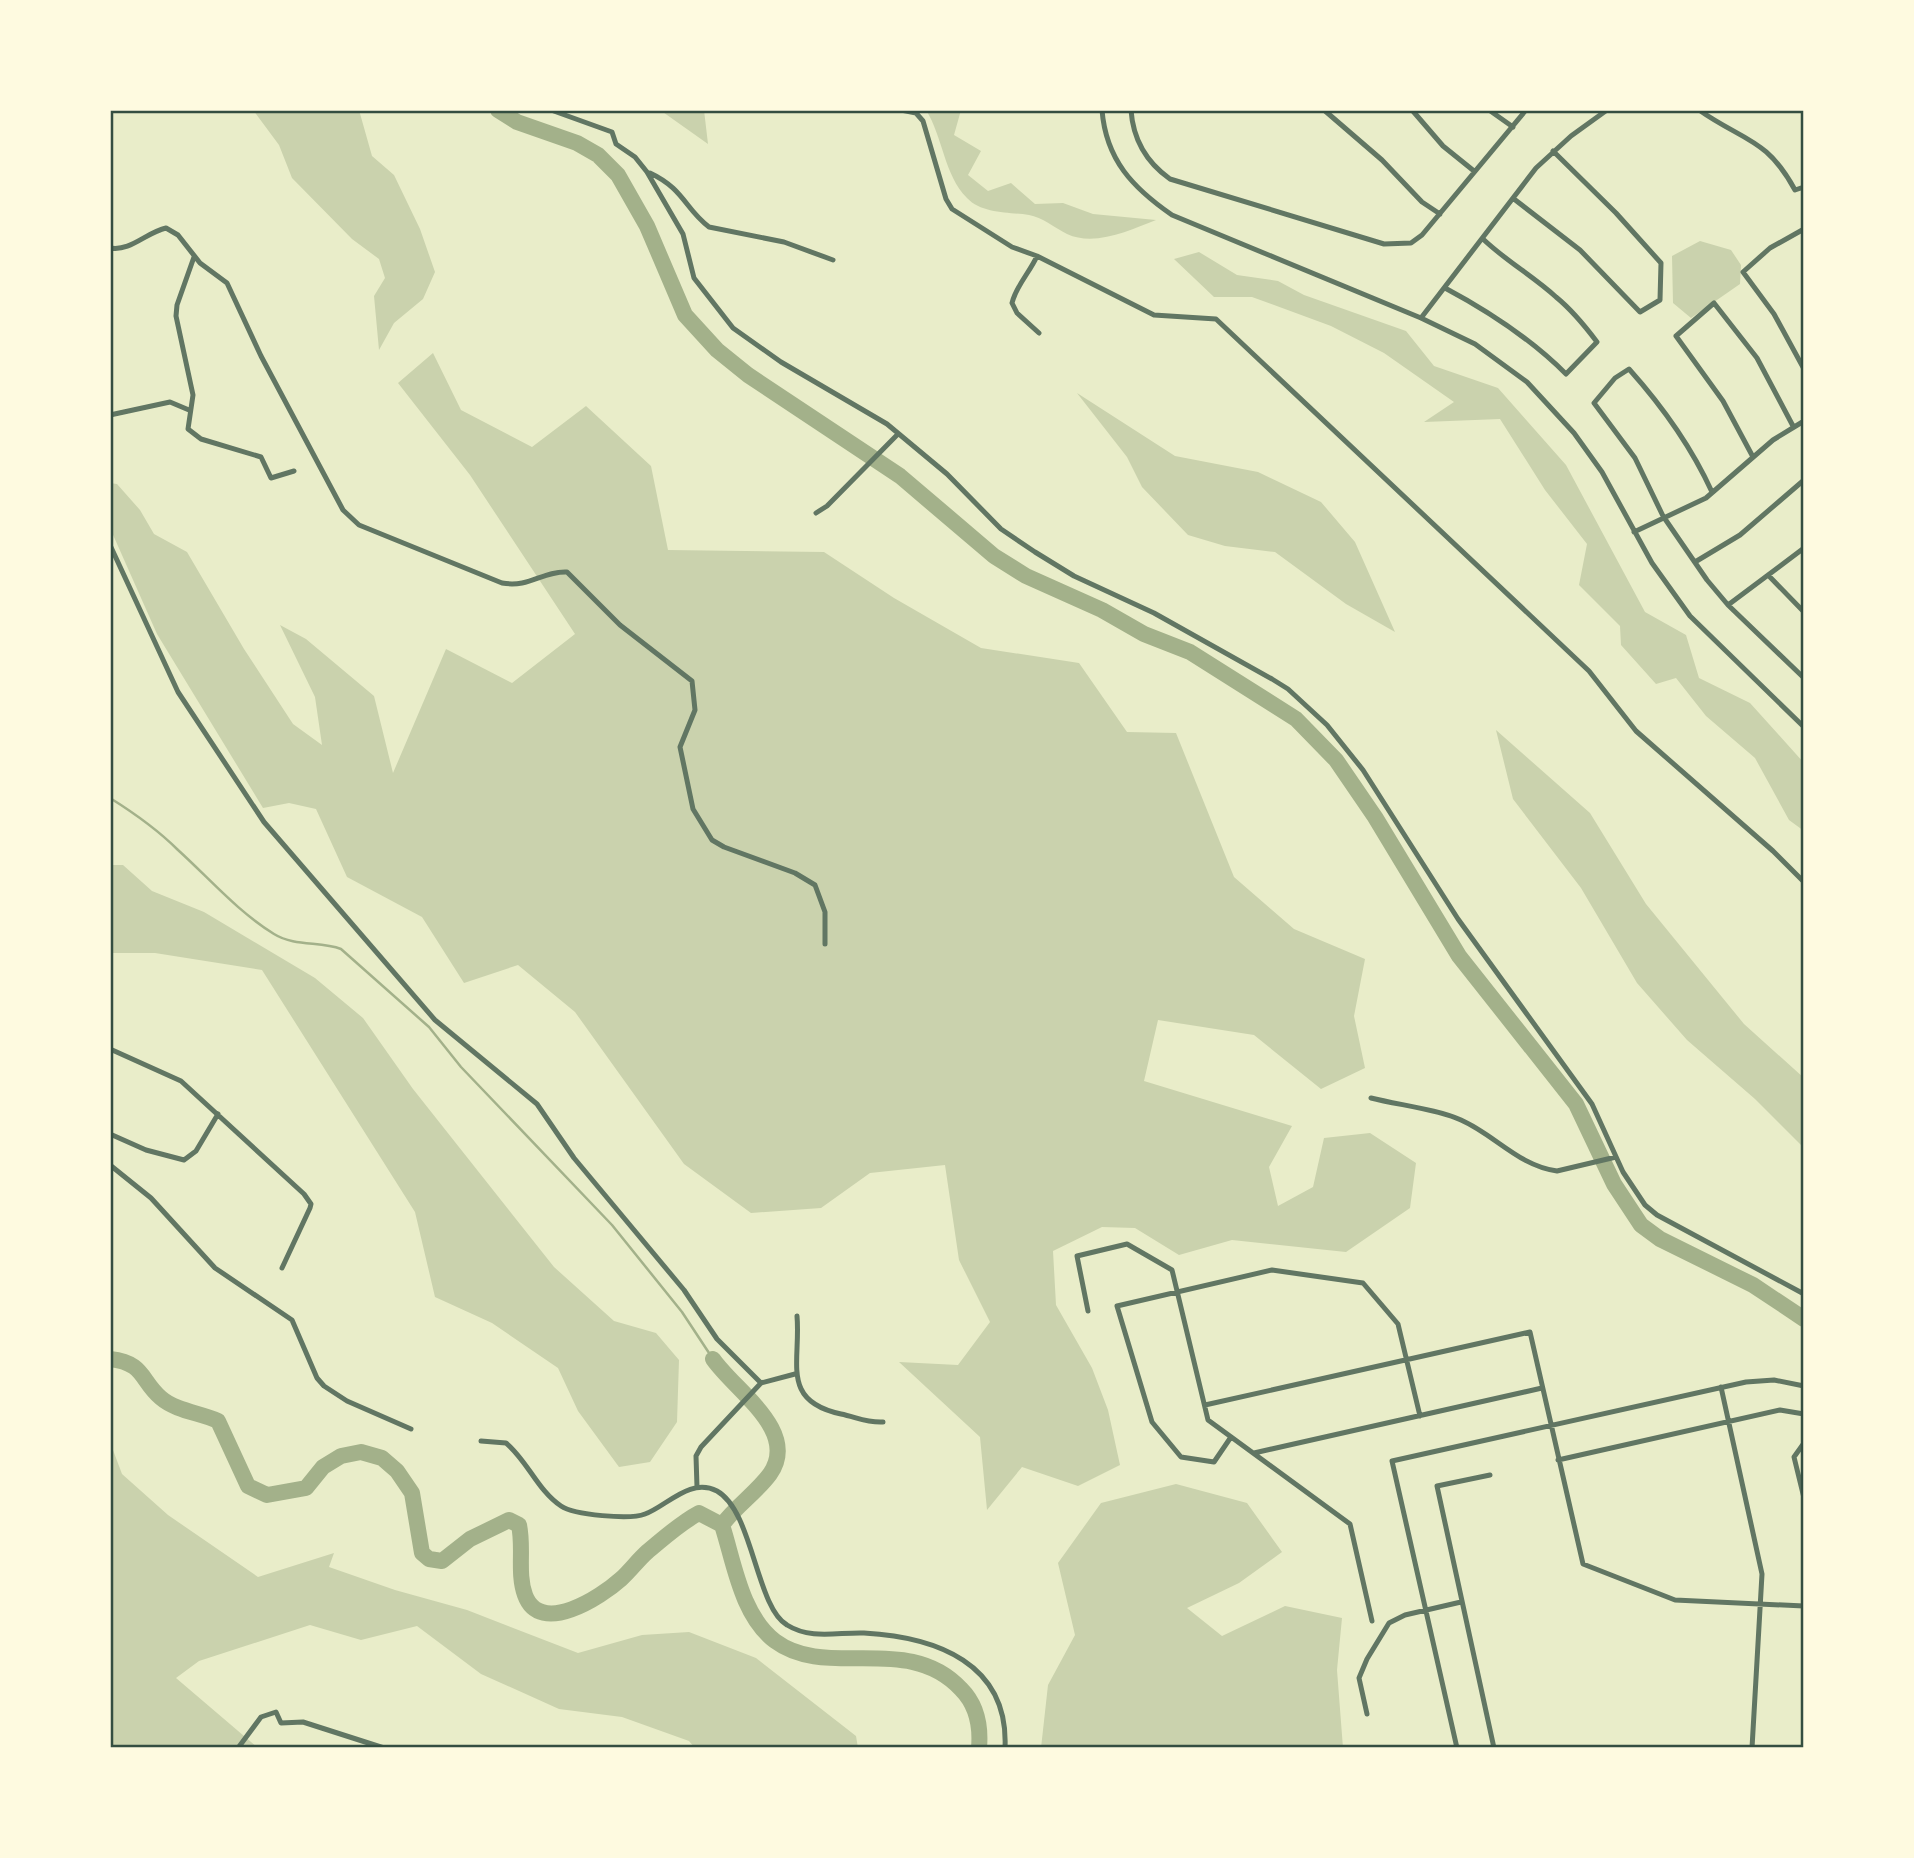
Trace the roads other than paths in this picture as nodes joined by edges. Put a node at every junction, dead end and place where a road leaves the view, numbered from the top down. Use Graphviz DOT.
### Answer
graph roads {
  1 [pos="551,110"];
  2 [pos="901,110"];
  3 [pos="1102,110"];
  4 [pos="1131,110"];
  5 [pos="1324,110"];
  6 [pos="1412,110"];
  7 [pos="1489,110"];
  8 [pos="1526,110"];
  9 [pos="1607,110"];
  10 [pos="1699,110"];
  11 [pos="1513,127"];
  12 [pos="1553,151"];
  13 [pos="1474,171"];
  14 [pos="648,172"];
  15 [pos="1804,187"];
  16 [pos="1514,199"];
  17 [pos="1440,214"];
  18 [pos="1804,229"];
  19 [pos="1483,239"];
  20 [pos="110,248"];
  21 [pos="1037,256"];
  22 [pos="194,257"];
  23 [pos="832,260"];
  24 [pos="1445,288"];
  25 [pos="1421,318"];
  26 [pos="1040,333"];
  27 [pos="1804,369"];
  28 [pos="188,410"];
  29 [pos="110,415"];
  30 [pos="1804,421"];
  31 [pos="1793,426"];
  32 [pos="898,434"];
  33 [pos="1753,457"];
  34 [pos="294,471"];
  35 [pos="1804,480"];
  36 [pos="1712,492"];
  37 [pos="816,513"];
  38 [pos="1662,516"];
  39 [pos="1634,532"];
  40 [pos="110,545"];
  41 [pos="1804,548"];
  42 [pos="1695,562"];
  43 [pos="1768,575"];
  44 [pos="1728,605"];
  45 [pos="1804,612"];
  46 [pos="1804,678"];
  47 [pos="1804,727"];
  48 [pos="1804,882"];
  49 [pos="825,944"];
  50 [pos="110,1049"];
  51 [pos="1371,1098"];
  52 [pos="218,1114"];
  53 [pos="110,1134"];
  54 [pos="1613,1157"];
  55 [pos="110,1165"];
  56 [pos="282,1268"];
  57 [pos="1179,1292"];
  58 [pos="1804,1294"];
  59 [pos="1088,1311"];
  60 [pos="797,1316"];
  61 [pos="1407,1360"];
  62 [pos="795,1374"];
  63 [pos="761,1383"];
  64 [pos="1804,1386"];
  65 [pos="1721,1387"];
  66 [pos="1542,1388"];
  67 [pos="1205,1405"];
  68 [pos="1804,1414"];
  69 [pos="1420,1416"];
  70 [pos="883,1422"];
  71 [pos="1729,1422"];
  72 [pos="1550,1424"];
  73 [pos="411,1429"];
  74 [pos="1231,1437"];
  75 [pos="481,1441"];
  76 [pos="1804,1443"];
  77 [pos="1254,1453"];
  78 [pos="1558,1460"];
  79 [pos="1490,1475"];
  80 [pos="697,1487"];
  81 [pos="1804,1498"];
  82 [pos="1461,1602"];
  83 [pos="1761,1606"];
  84 [pos="1804,1606"];
  85 [pos="1426,1610"];
  86 [pos="1372,1621"];
  87 [pos="1367,1714"];
  88 [pos="238,1748"];
  89 [pos="384,1748"];
  90 [pos="1005,1748"];
  91 [pos="1457,1748"];
  92 [pos="1494,1748"];
  93 [pos="1752,1748"];
  1 -- 14 [label="street"];
  2 -- 21 [label="street"];
  3 -- 25 [label="street"];
  4 -- 17 [label="street"];
  5 -- 17 [label="street"];
  6 -- 13 [label="street"];
  7 -- 11 [label="street"];
  8 -- 11 [label="street"];
  9 -- 12 [label="street"];
  10 -- 15 [label="street"];
  11 -- 13 [label="street"];
  12 -- 16 [label="street"];
  12 -- 16 [label="street"];
  13 -- 17 [label="street"];
  14 -- 23 [label="street"];
  14 -- 32 [label="street"];
  16 -- 19 [label="street"];
  18 -- 27 [label="street"];
  19 -- 24 [label="street"];
  19 -- 24 [label="street"];
  20 -- 22 [label="street"];
  21 -- 26 [label="street"];
  21 -- 48 [label="street"];
  22 -- 28 [label="street"];
  22 -- 49 [label="street"];
  24 -- 25 [label="street"];
  25 -- 39 [label="street"];
  28 -- 29 [label="street"];
  28 -- 34 [label="street"];
  30 -- 31 [label="street"];
  31 -- 33 [label="street"];
  31 -- 33 [label="street"];
  32 -- 37 [label="street"];
  32 -- 54 [label="street"];
  33 -- 36 [label="street"];
  35 -- 42 [label="street"];
  36 -- 38 [label="street"];
  36 -- 38 [label="street"];
  38 -- 39 [label="street"];
  38 -- 42 [label="street"];
  39 -- 47 [label="street"];
  40 -- 63 [label="street"];
  41 -- 43 [label="street"];
  42 -- 44 [label="street"];
  43 -- 44 [label="street"];
  43 -- 45 [label="street"];
  44 -- 46 [label="street"];
  50 -- 52 [label="street"];
  51 -- 54 [label="street"];
  52 -- 53 [label="street"];
  52 -- 56 [label="street"];
  54 -- 58 [label="street"];
  55 -- 73 [label="street"];
  57 -- 59 [label="street"];
  57 -- 61 [label="street"];
  57 -- 67 [label="street"];
  57 -- 74 [label="street"];
  60 -- 62 [label="street"];
  61 -- 66 [label="street"];
  61 -- 67 [label="street"];
  61 -- 69 [label="street"];
  62 -- 63 [label="street"];
  62 -- 70 [label="street"];
  63 -- 80 [label="street"];
  64 -- 65 [label="street"];
  65 -- 71 [label="street"];
  65 -- 72 [label="street"];
  66 -- 69 [label="street"];
  66 -- 72 [label="street"];
  67 -- 74 [label="street"];
  68 -- 71 [label="street"];
  69 -- 77 [label="street"];
  71 -- 78 [label="street"];
  71 -- 83 [label="street"];
  72 -- 78 [label="street"];
  72 -- 85 [label="street"];
  74 -- 77 [label="street"];
  75 -- 80 [label="street"];
  76 -- 81 [label="street"];
  77 -- 86 [label="street"];
  78 -- 83 [label="street"];
  79 -- 82 [label="street"];
  80 -- 90 [label="street"];
  82 -- 85 [label="street"];
  82 -- 92 [label="street"];
  83 -- 84 [label="street"];
  83 -- 93 [label="street"];
  85 -- 87 [label="street"];
  85 -- 91 [label="street"];
  88 -- 89 [label="street"];
}
